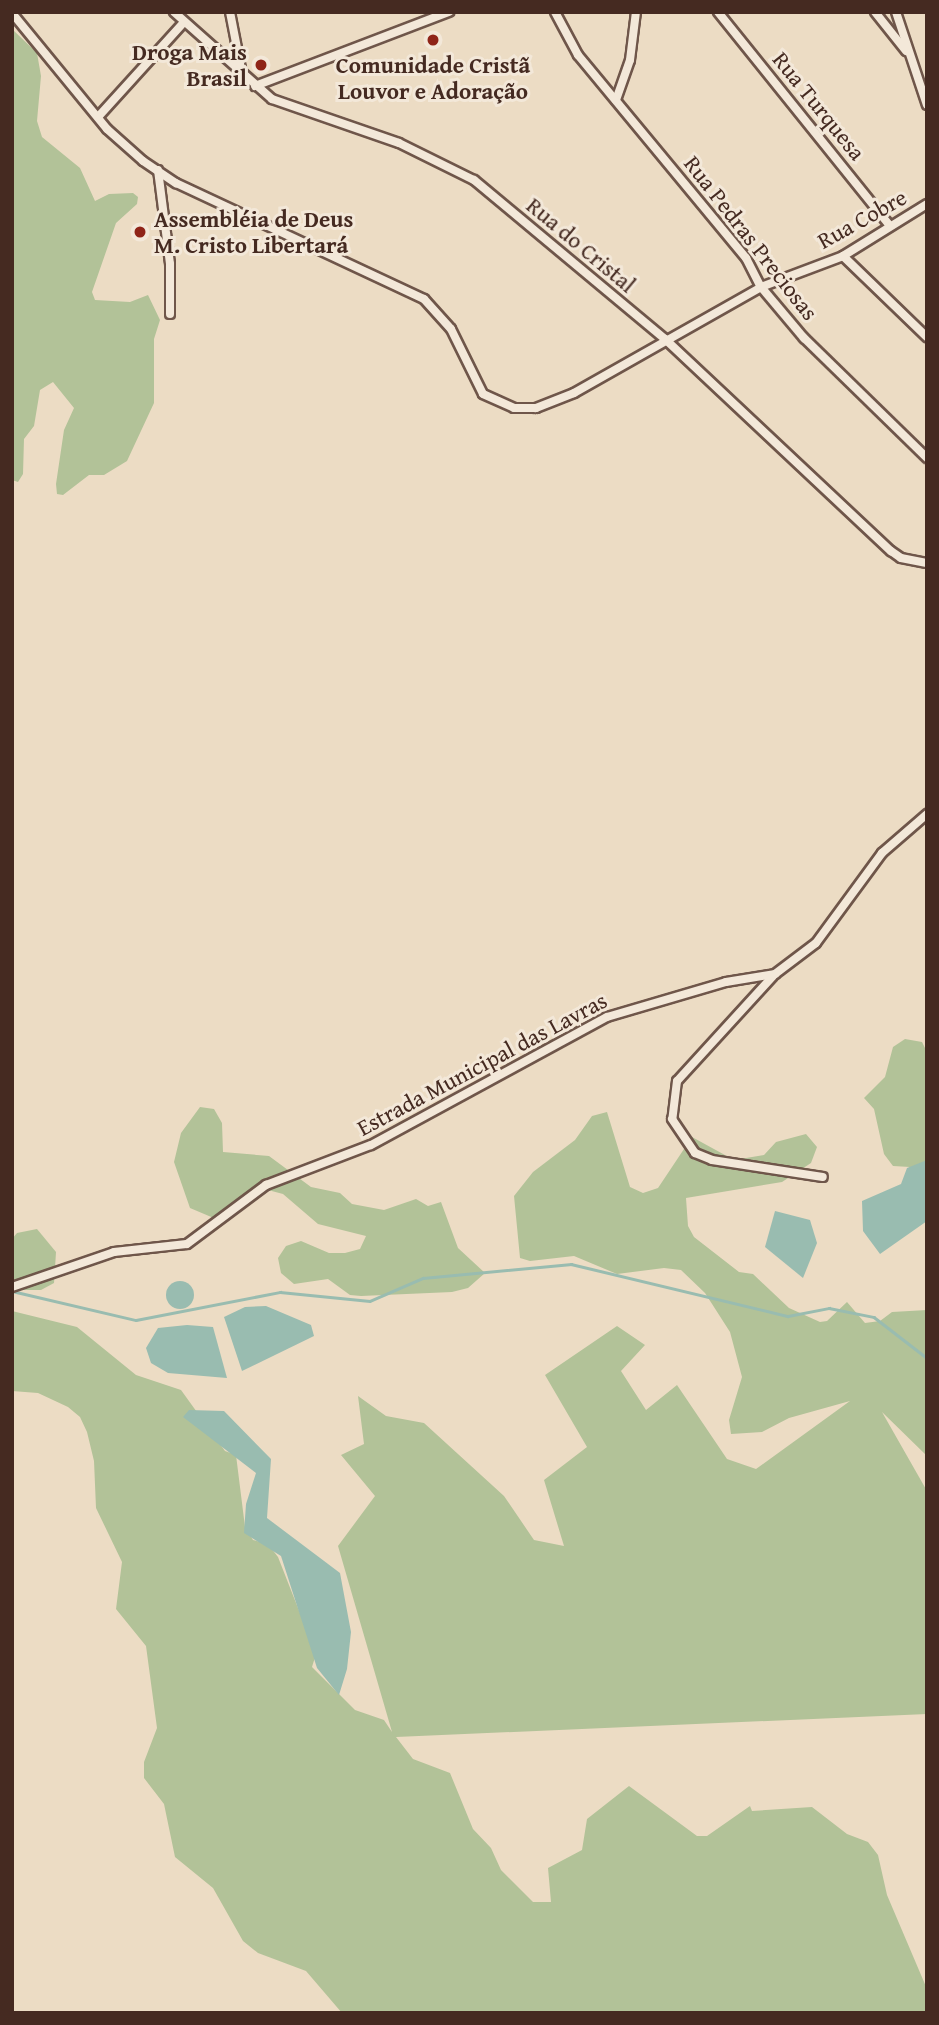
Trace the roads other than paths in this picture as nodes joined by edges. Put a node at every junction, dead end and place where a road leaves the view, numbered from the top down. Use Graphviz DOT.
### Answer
graph roads {
  1 [pos="174,12"];
  2 [pos="230,12"];
  3 [pos="449,12"];
  4 [pos="555,12"];
  5 [pos="636,12"];
  6 [pos="718,12"];
  7 [pos="875,12"];
  8 [pos="896,12"];
  9 [pos="12,13"];
  10 [pos="184,22"];
  11 [pos="908,53"];
  12 [pos="242,74"];
  13 [pos="255,86"];
  14 [pos="616,100"];
  15 [pos="927,105"];
  16 [pos="98,117"];
  17 [pos="158,170"];
  18 [pos="927,204"];
  19 [pos="889,225"];
  20 [pos="843,256"];
  21 [pos="761,287"];
  22 [pos="170,314"];
  23 [pos="927,337"];
  24 [pos="665,339"];
  25 [pos="927,457"];
  26 [pos="927,563"];
  27 [pos="927,814"];
  28 [pos="775,974"];
  29 [pos="823,1177"];
  30 [pos="12,1287"];
  1 -- 10 [label="street, Rua do Cristal"];
  2 -- 12 [label="street"];
  3 -- 13 [label="street"];
  4 -- 14 [label="street, Rua Pedras Preciosas"];
  5 -- 14 [label="street"];
  6 -- 19 [label="street, Rua Turquesa"];
  7 -- 11 [label="street"];
  8 -- 11 [label="street"];
  9 -- 16 [label="street, Rua Cobre"];
  10 -- 12 [label="street, Rua do Cristal"];
  10 -- 16 [label="street"];
  11 -- 15 [label="street"];
  12 -- 13 [label="street, Rua do Cristal"];
  13 -- 24 [label="street, Rua do Cristal"];
  14 -- 21 [label="street, Rua Pedras Preciosas"];
  16 -- 17 [label="street, Rua Cobre"];
  17 -- 22 [label="street"];
  17 -- 24 [label="street, Rua Cobre"];
  18 -- 19 [label="street, Rua Cobre"];
  19 -- 20 [label="street, Rua Cobre"];
  20 -- 21 [label="street, Rua Cobre"];
  20 -- 23 [label="street"];
  21 -- 24 [label="street, Rua Cobre"];
  21 -- 25 [label="street, Rua Pedras Preciosas"];
  24 -- 26 [label="street, Rua do Cristal"];
  27 -- 28 [label="street, Estrada Municipal das Lavras"];
  28 -- 29 [label="street"];
  28 -- 30 [label="street, Estrada Municipal das Lavras"];
}
